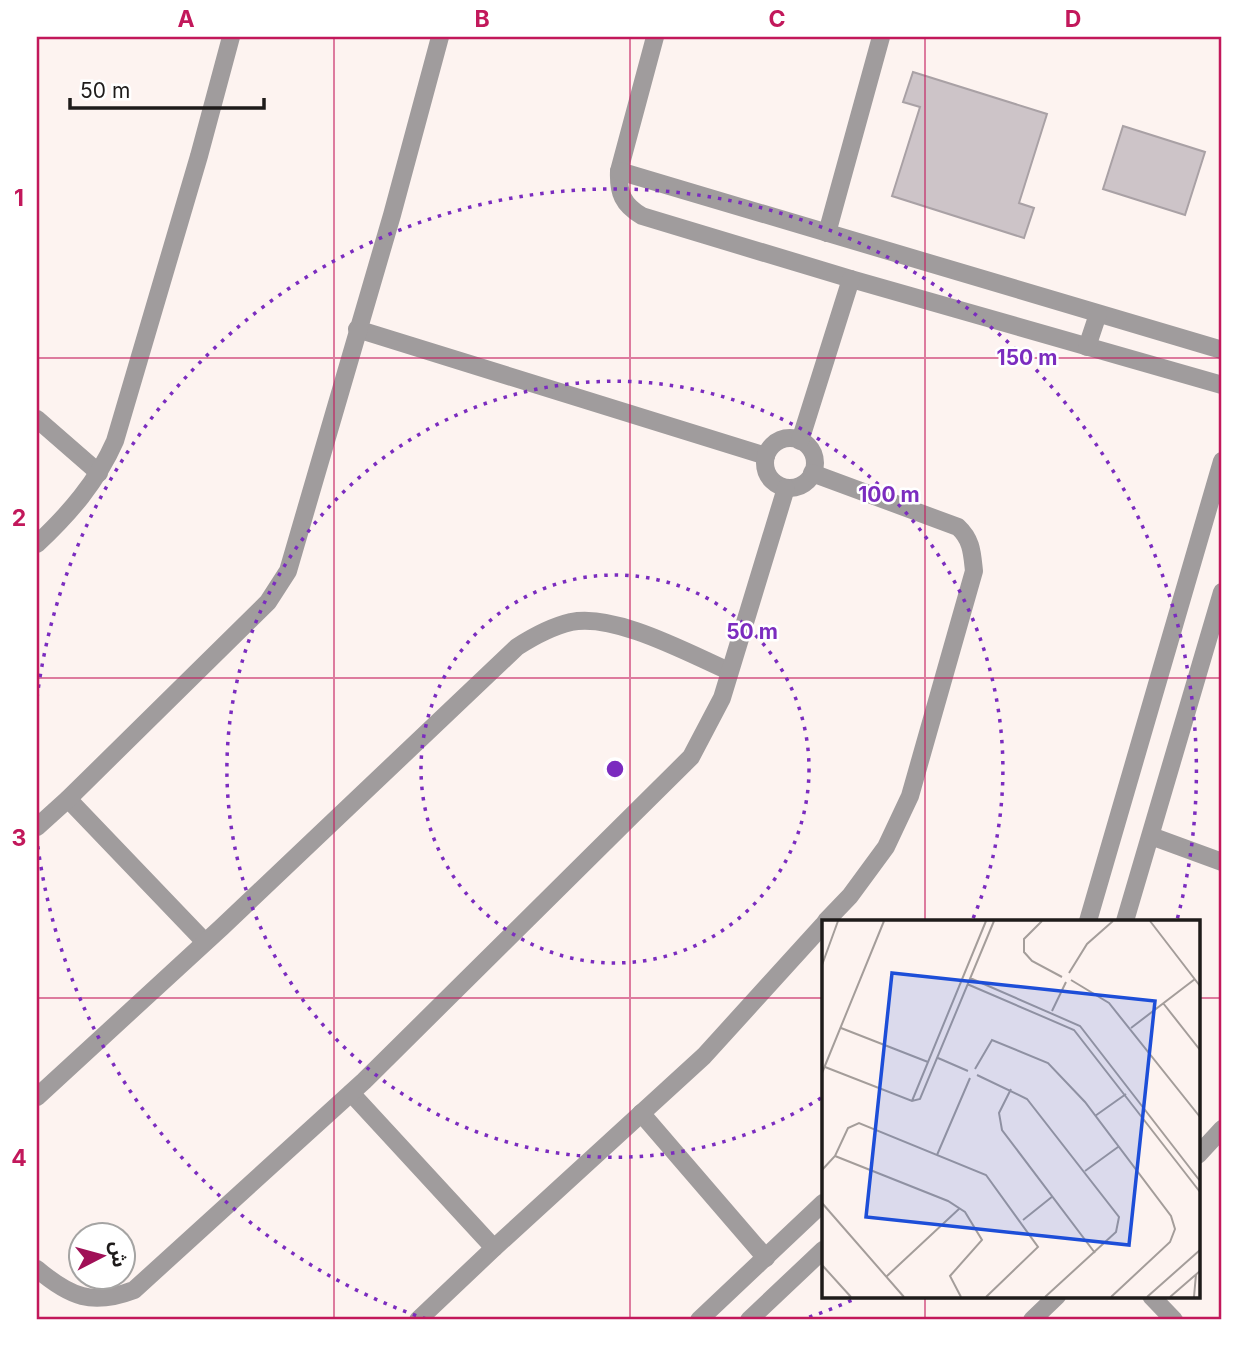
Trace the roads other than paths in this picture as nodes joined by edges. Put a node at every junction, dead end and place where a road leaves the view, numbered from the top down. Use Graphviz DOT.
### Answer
graph roads {
  1 [pos="231,37"];
  2 [pos="440,37"];
  3 [pos="655,37"];
  4 [pos="881,37"];
  5 [pos="619,171"];
  6 [pos="827,233"];
  7 [pos="851,279"];
  8 [pos="1098,314"];
  9 [pos="357,329"];
  10 [pos="1087,347"];
  11 [pos="1222,350"];
  12 [pos="1222,385"];
  13 [pos="37,419"];
  14 [pos="800,441"];
  15 [pos="766,456"];
  16 [pos="1222,461"];
  17 [pos="99,473"];
  18 [pos="812,473"];
  19 [pos="786,488"];
  20 [pos="1217,503"];
  21 [pos="37,544"];
  22 [pos="1222,592"];
  23 [pos="729,671"];
  24 [pos="68,799"];
  25 [pos="37,827"];
  26 [pos="1150,836"];
  27 [pos="1222,862"];
  28 [pos="828,920"];
  29 [pos="1088,920"];
  30 [pos="1125,920"];
  31 [pos="822,926"];
  32 [pos="205,942"];
  33 [pos="351,1094"];
  34 [pos="37,1097"];
  35 [pos="641,1113"];
  36 [pos="1222,1129"];
  37 [pos="1200,1153"];
  38 [pos="822,1204"];
  39 [pos="494,1248"];
  40 [pos="822,1251"];
  41 [pos="766,1258"];
  42 [pos="37,1269"];
  43 [pos="1056,1298"];
  44 [pos="1153,1298"];
  45 [pos="418,1320"];
  46 [pos="699,1320"];
  47 [pos="749,1320"];
  48 [pos="1032,1320"];
  49 [pos="1174,1320"];
  1 -- 17 [label="street"];
  2 -- 9 [label="street"];
  3 -- 5 [label="street"];
  4 -- 6 [label="street"];
  5 -- 6 [label="street"];
  5 -- 7 [label="street"];
  6 -- 8 [label="street"];
  7 -- 10 [label="street"];
  7 -- 14 [label="street"];
  8 -- 10 [label="street"];
  8 -- 11 [label="street"];
  9 -- 15 [label="street"];
  9 -- 24 [label="street"];
  10 -- 12 [label="street"];
  13 -- 17 [label="street"];
  14 -- 15 [label="street"];
  14 -- 18 [label="street"];
  15 -- 19 [label="street"];
  16 -- 20 [label="street"];
  17 -- 21 [label="street"];
  18 -- 19 [label="street"];
  18 -- 28 [label="street"];
  19 -- 23 [label="street"];
  20 -- 29 [label="street"];
  22 -- 26 [label="street"];
  23 -- 32 [label="street"];
  23 -- 33 [label="street"];
  24 -- 25 [label="street"];
  24 -- 32 [label="street"];
  26 -- 27 [label="street"];
  26 -- 30 [label="street"];
  31 -- 35 [label="street"];
  32 -- 34 [label="street"];
  33 -- 39 [label="street"];
  33 -- 42 [label="street"];
  35 -- 39 [label="street"];
  35 -- 41 [label="street"];
  36 -- 37 [label="street"];
  38 -- 41 [label="street"];
  39 -- 45 [label="street"];
  40 -- 47 [label="street"];
  41 -- 46 [label="street"];
  43 -- 48 [label="street"];
  44 -- 49 [label="street"];
}
